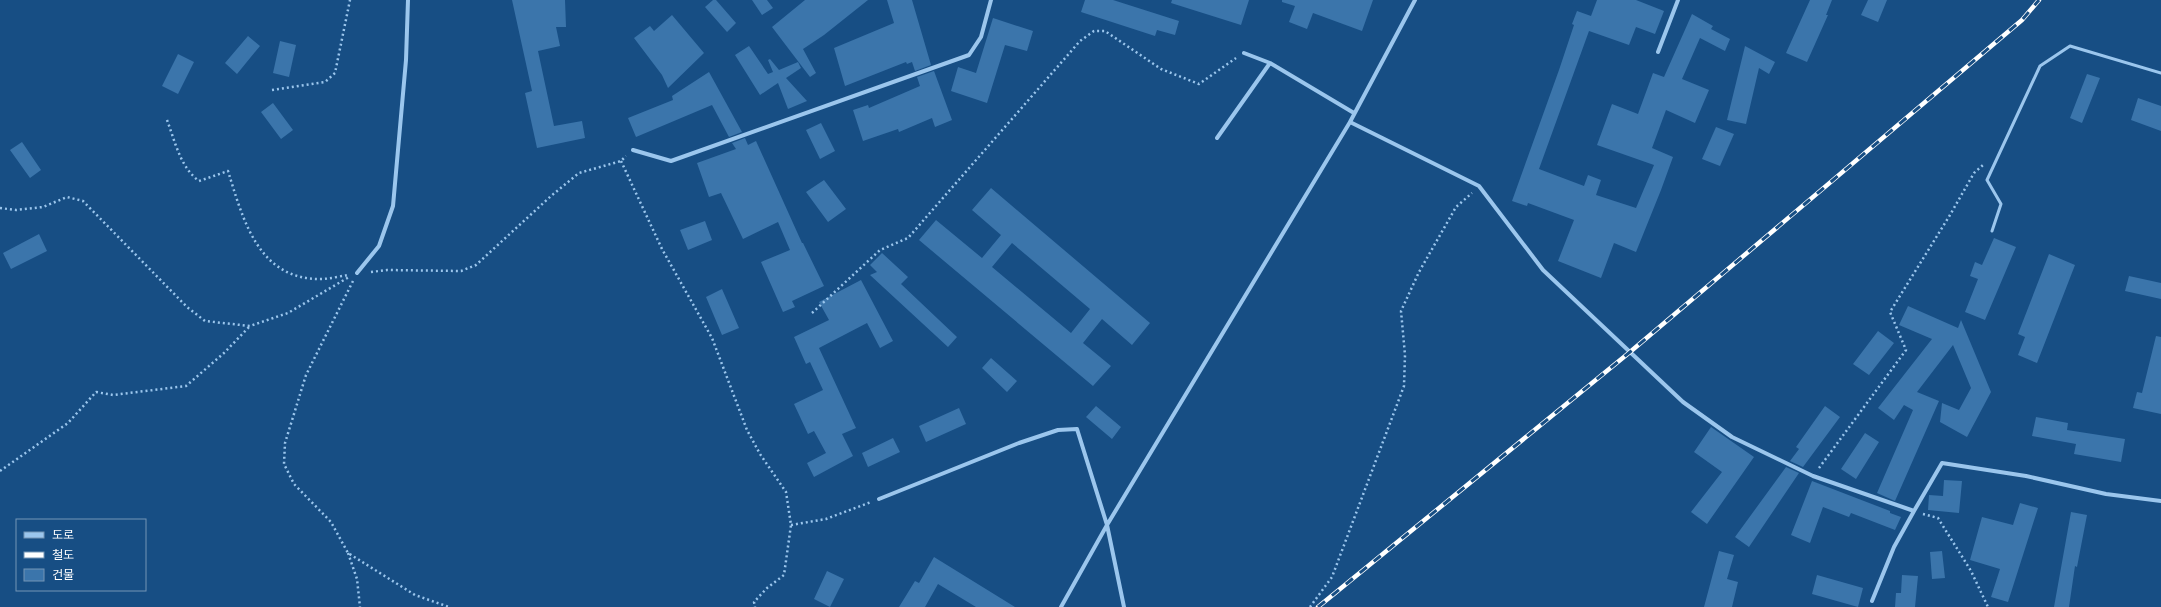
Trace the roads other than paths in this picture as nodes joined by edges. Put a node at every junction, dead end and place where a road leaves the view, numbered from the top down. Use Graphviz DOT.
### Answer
graph roads {
  1 [pos="408,0"];
  2 [pos="991,0"];
  3 [pos="1415,0"];
  4 [pos="1678,0"];
  5 [pos="1658,52"];
  6 [pos="1244,53"];
  7 [pos="1270,63"];
  8 [pos="2161,73"];
  9 [pos="1354,113"];
  10 [pos="1350,122"];
  11 [pos="1216,138"];
  12 [pos="633,150"];
  13 [pos="1992,231"];
  14 [pos="357,273"];
  15 [pos="879,499"];
  16 [pos="2161,501"];
  17 [pos="1914,511"];
  18 [pos="1107,525"];
  19 [pos="1872,602"];
  20 [pos="1060,607"];
  21 [pos="1124,607"];
  1 -- 14 [label="street"];
  2 -- 12 [label="street"];
  3 -- 9 [label="street"];
  4 -- 5 [label="street"];
  6 -- 7 [label="street"];
  7 -- 9 [label="street"];
  7 -- 11 [label="street"];
  8 -- 13 [label="lane"];
  9 -- 10 [label="street"];
  10 -- 17 [label="street"];
  10 -- 18 [label="street"];
  15 -- 18 [label="street"];
  16 -- 17 [label="street"];
  17 -- 19 [label="street"];
  18 -- 20 [label="street"];
  18 -- 21 [label="street"];
}
